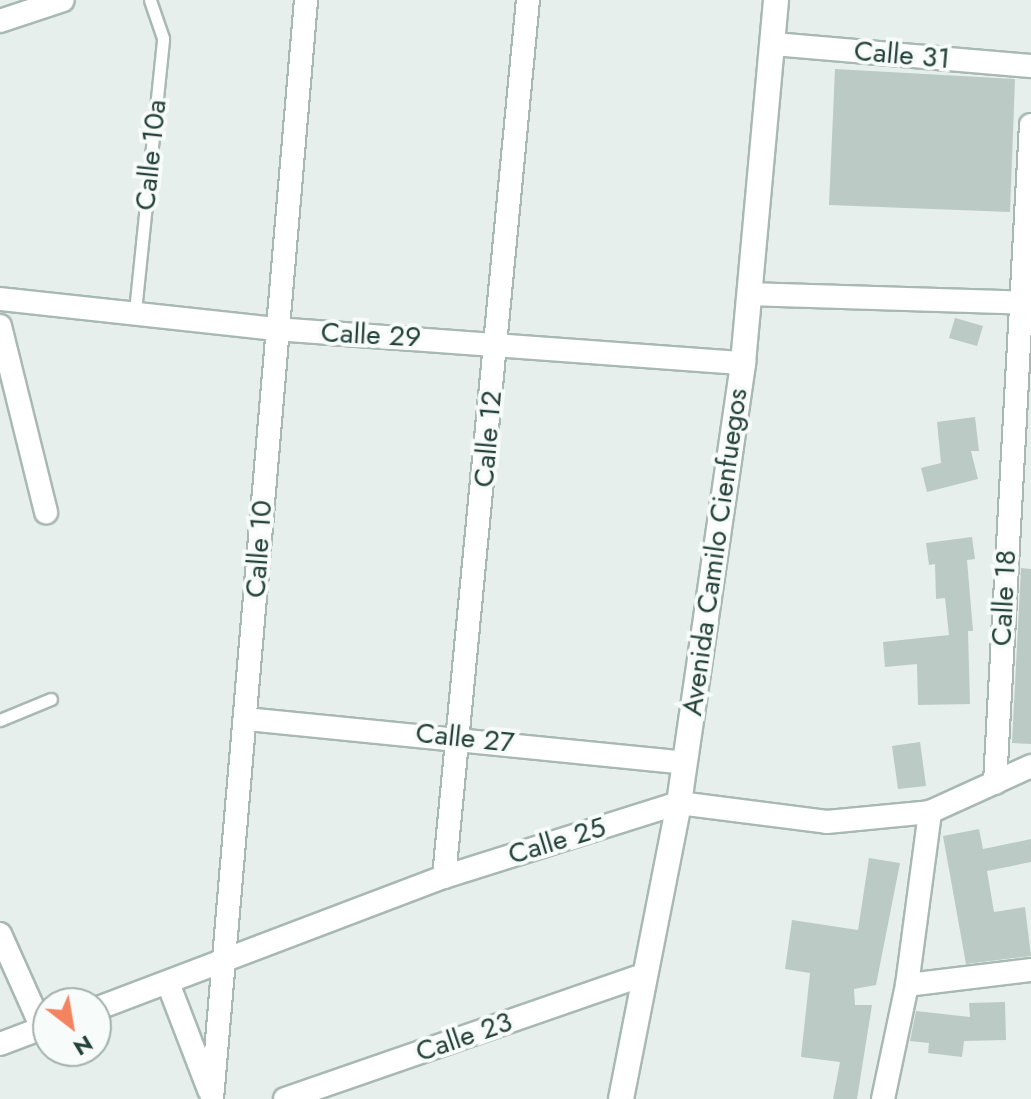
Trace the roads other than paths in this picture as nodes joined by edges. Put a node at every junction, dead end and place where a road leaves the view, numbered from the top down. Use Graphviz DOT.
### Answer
graph roads {
  1 [pos="63,0"];
  2 [pos="150,0"];
  3 [pos="306,0"];
  4 [pos="528,0"];
  5 [pos="776,0"];
  6 [pos="0,21"];
  7 [pos="773,44"];
  8 [pos="1031,66"];
  9 [pos="1031,125"];
  10 [pos="750,294"];
  11 [pos="0,299"];
  12 [pos="1025,303"];
  13 [pos="135,311"];
  14 [pos="0,326"];
  15 [pos="276,329"];
  16 [pos="498,342"];
  17 [pos="743,363"];
  18 [pos="1020,499"];
  19 [pos="46,512"];
  20 [pos="51,699"];
  21 [pos="246,719"];
  22 [pos="0,720"];
  23 [pos="460,737"];
  24 [pos="684,763"];
  25 [pos="1031,766"];
  26 [pos="995,783"];
  27 [pos="679,803"];
  28 [pos="930,812"];
  29 [pos="444,877"];
  30 [pos="0,934"];
  31 [pos="221,961"];
  32 [pos="1031,970"];
  33 [pos="643,975"];
  34 [pos="168,983"];
  35 [pos="907,985"];
  36 [pos="32,1000"];
  37 [pos="112,1003"];
  38 [pos="32,1032"];
  39 [pos="0,1044"];
  40 [pos="212,1099"];
  41 [pos="285,1099"];
  42 [pos="621,1099"];
  43 [pos="883,1099"];
  1 -- 6 [label="street"];
  2 -- 13 [label="lane, Calle 10a"];
  3 -- 15 [label="street, Calle 10"];
  4 -- 16 [label="street, Calle 12"];
  5 -- 7 [label="main road, Avenida Camilo Cienfuegos"];
  7 -- 8 [label="street, Calle 31"];
  7 -- 10 [label="main road, Avenida Camilo Cienfuegos"];
  9 -- 12 [label="street, Calle 18"];
  10 -- 12 [label="street"];
  10 -- 17 [label="main road, Avenida Camilo Cienfuegos"];
  11 -- 13 [label="street, Calle 29"];
  12 -- 18 [label="street, Calle 18"];
  13 -- 15 [label="street, Calle 29"];
  14 -- 19 [label="street"];
  15 -- 16 [label="street, Calle 29"];
  15 -- 21 [label="street, Calle 10"];
  16 -- 17 [label="street, Calle 29"];
  16 -- 23 [label="street, Calle 12"];
  17 -- 24 [label="main road, Avenida Camilo Cienfuegos"];
  18 -- 26 [label="street, Calle 18"];
  20 -- 22 [label="lane"];
  21 -- 23 [label="street, Calle 27"];
  21 -- 31 [label="street, Calle 10"];
  23 -- 24 [label="street, Calle 27"];
  23 -- 29 [label="street, Calle 12"];
  24 -- 27 [label="main road, Avenida Camilo Cienfuegos"];
  25 -- 26 [label="street, Calle 25"];
  26 -- 28 [label="street, Calle 25"];
  27 -- 28 [label="street, Calle 25"];
  27 -- 29 [label="street, Calle 25"];
  27 -- 33 [label="main road, Avenida Camilo Cienfuegos"];
  28 -- 35 [label="street"];
  29 -- 31 [label="street, Calle 25"];
  30 -- 36 [label="street"];
  31 -- 34 [label="street, Calle 25"];
  31 -- 40 [label="street, Calle 10"];
  32 -- 35 [label="street"];
  33 -- 41 [label="street, Calle 23"];
  33 -- 42 [label="main road, Avenida Camilo Cienfuegos"];
  34 -- 37 [label="street, Calle 25"];
  34 -- 40 [label="street"];
  35 -- 43 [label="street"];
  38 -- 39 [label="street"];
}
